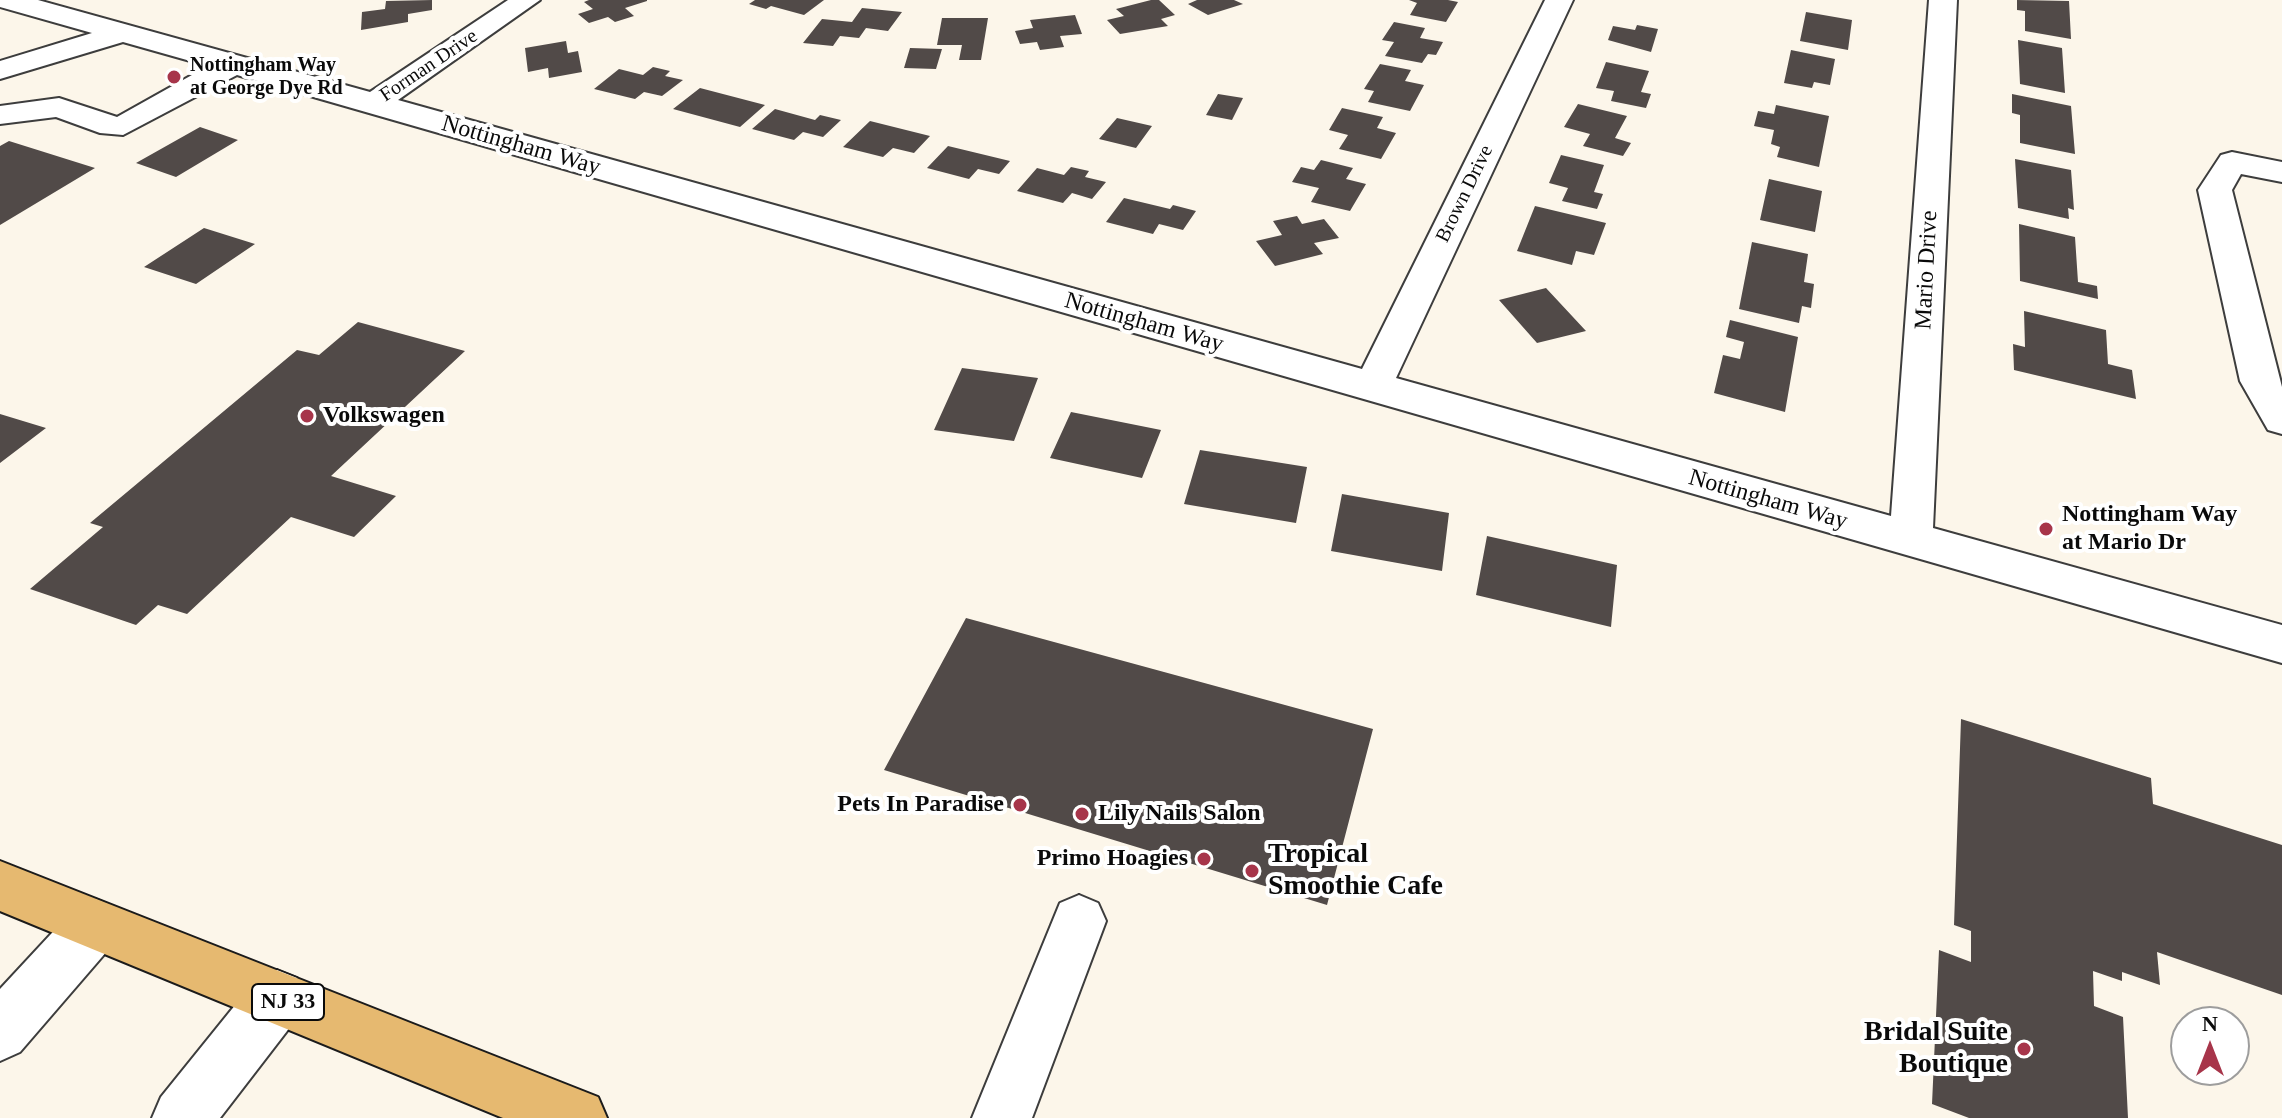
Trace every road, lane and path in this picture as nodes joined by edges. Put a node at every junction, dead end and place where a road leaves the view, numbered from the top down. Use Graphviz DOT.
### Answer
graph roads {
  1 [pos="7,0"];
  2 [pos="526,0"];
  3 [pos="1559,0"];
  4 [pos="1940,1"];
  5 [pos="122,33"];
  6 [pos="234,64"];
  7 [pos="0,70"];
  8 [pos="373,104"];
  9 [pos="0,115"];
  10 [pos="2282,172"];
  11 [pos="1372,388"];
  12 [pos="2282,420"];
  13 [pos="1911,540"];
  14 [pos="2282,644"];
  15 [pos="0,886"];
  16 [pos="1079,921"];
  17 [pos="95,925"];
  18 [pos="277,998"];
  19 [pos="0,1032"];
  20 [pos="569,1117"];
  21 [pos="182,1118"];
  22 [pos="1002,1118"];
  1 -- 5 [label="street, Nottingham Way"];
  2 -- 8 [label="street, Forman Drive"];
  3 -- 11 [label="street, Brown Drive"];
  4 -- 13 [label="street, Mario Drive"];
  5 -- 6 [label="street, Nottingham Way"];
  5 -- 7 [label="street"];
  6 -- 8 [label="street, Nottingham Way"];
  6 -- 9 [label="street"];
  8 -- 11 [label="street, Nottingham Way"];
  10 -- 12 [label="street"];
  11 -- 13 [label="street, Nottingham Way"];
  13 -- 14 [label="street, Nottingham Way"];
  15 -- 17 [label="main road, NJ 33"];
  16 -- 22 [label="street"];
  17 -- 18 [label="main road, NJ 33"];
  17 -- 19 [label="street"];
  18 -- 20 [label="main road, NJ 33"];
  18 -- 21 [label="street"];
}
